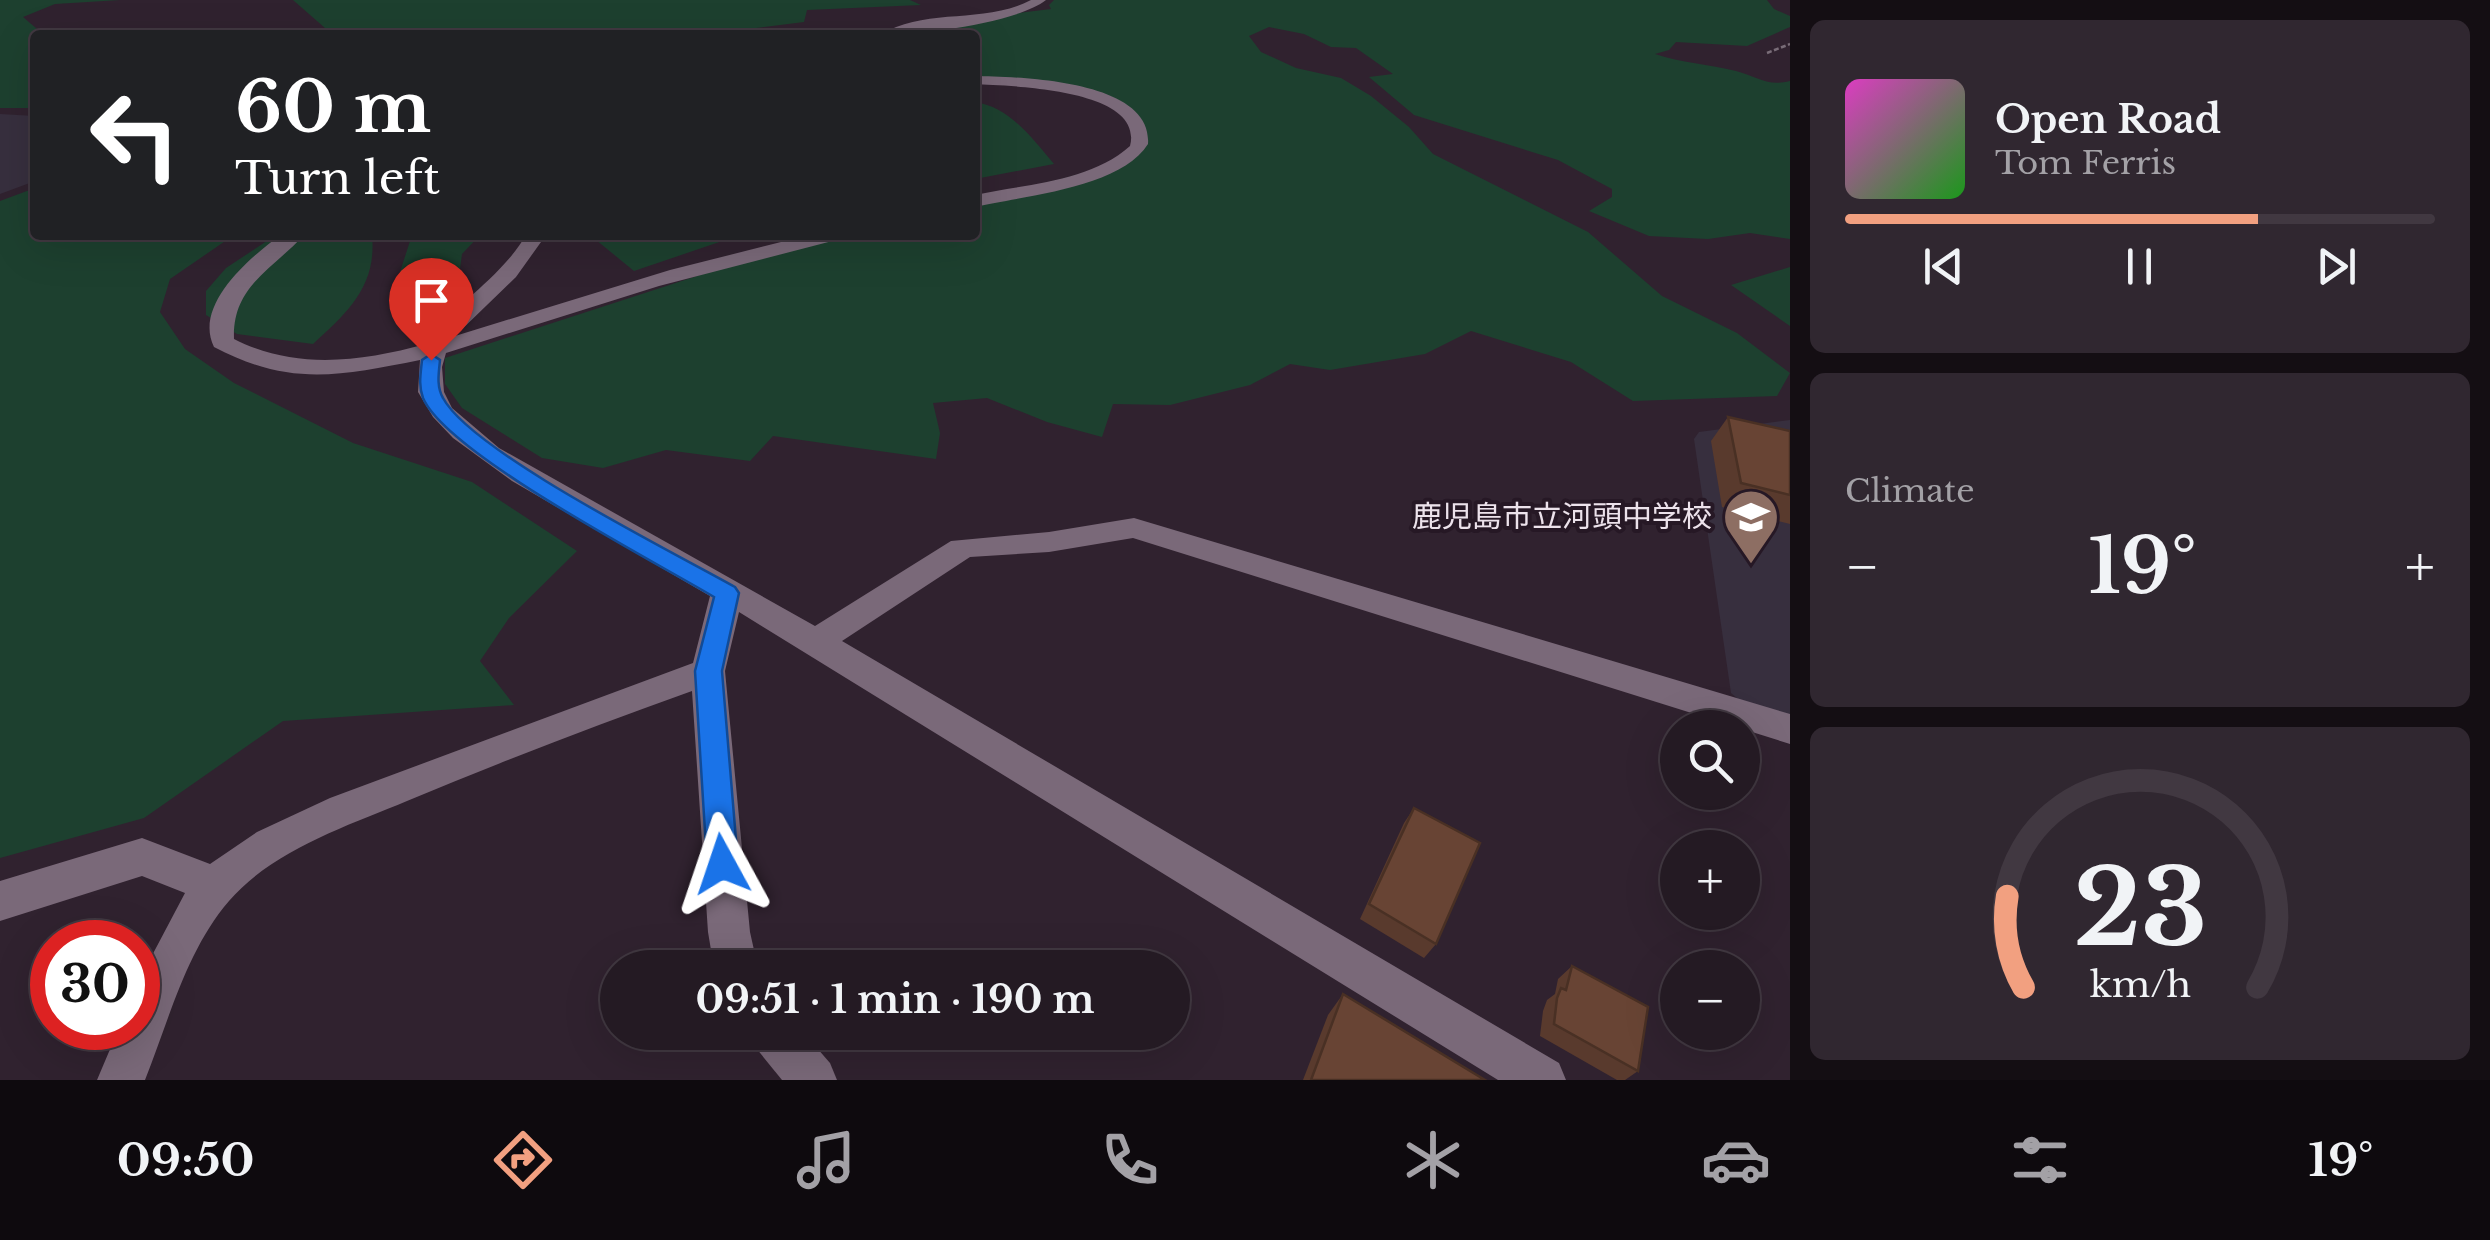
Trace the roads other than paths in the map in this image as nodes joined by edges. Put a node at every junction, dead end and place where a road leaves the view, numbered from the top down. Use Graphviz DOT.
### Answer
graph roads {
  1 [pos="1040,0"];
  2 [pos="905,30"];
  3 [pos="980,80"];
  4 [pos="980,200"];
  5 [pos="288,240"];
  6 [pos="532,240"];
  7 [pos="814,240"];
  8 [pos="727,593"];
  9 [pos="814,643"];
  10 [pos="708,671"];
  11 [pos="1790,729"];
  12 [pos="215,886"];
  13 [pos="0,901"];
  14 [pos="733,950"];
  15 [pos="787,1050"];
  16 [pos="121,1080"];
  17 [pos="812,1080"];
  18 [pos="1542,1080"];
  1 -- 2 [label="street"];
  3 -- 4 [label="street"];
  5 -- 7 [label="street"];
  6 -- 8 [label="street"];
  8 -- 9 [label="street"];
  8 -- 10 [label="street"];
  9 -- 11 [label="street"];
  9 -- 18 [label="street"];
  10 -- 12 [label="street"];
  10 -- 14 [label="street"];
  12 -- 13 [label="street"];
  12 -- 16 [label="street"];
  15 -- 17 [label="street"];
}
